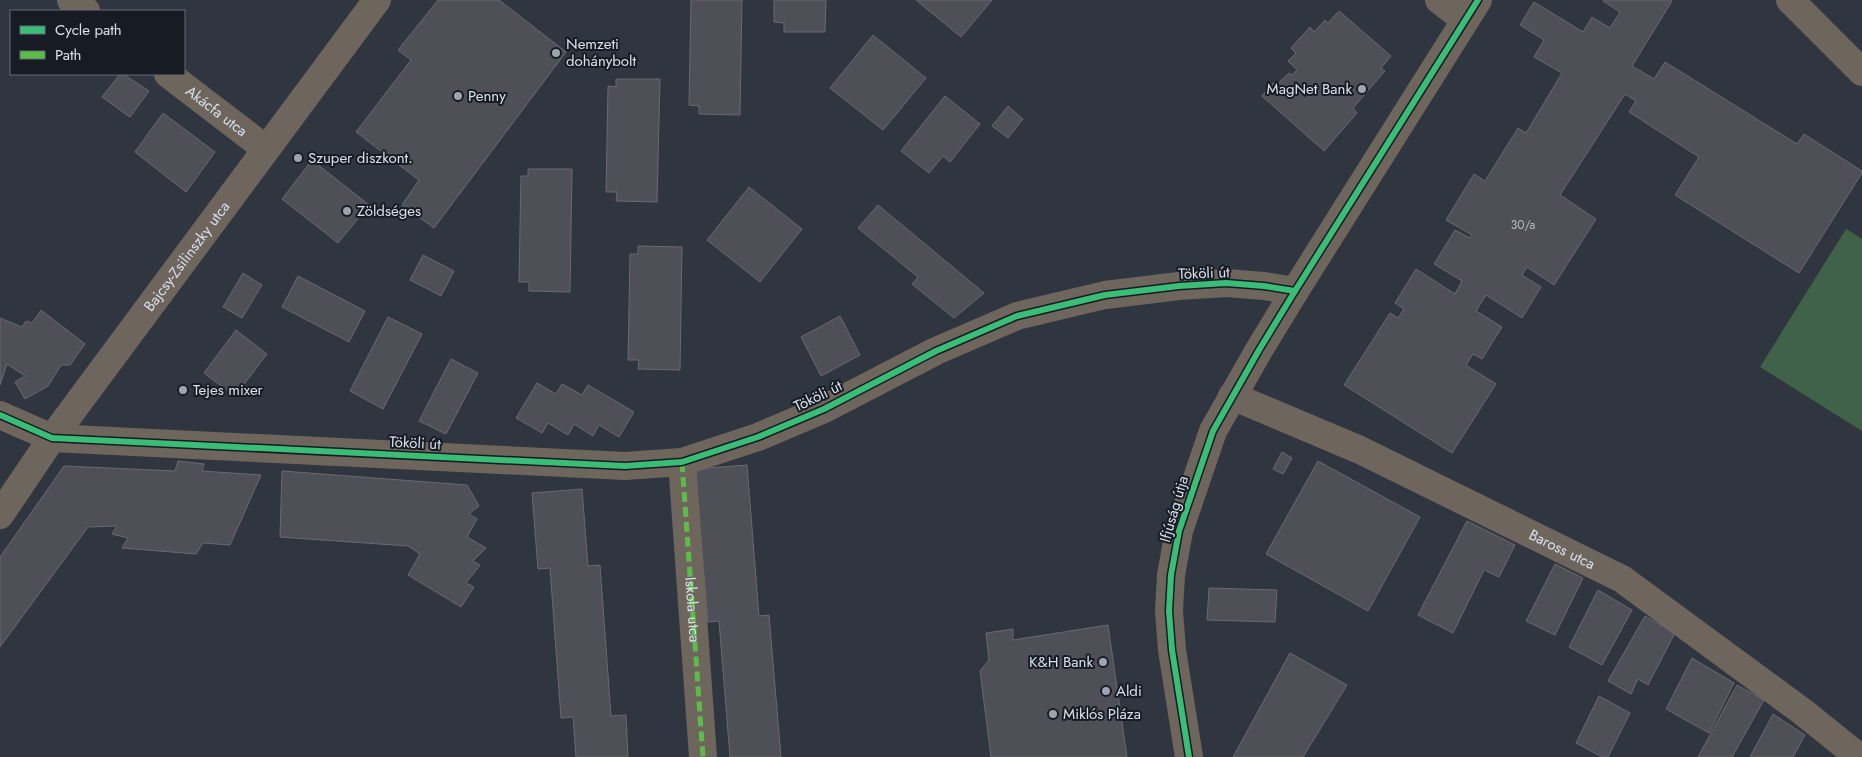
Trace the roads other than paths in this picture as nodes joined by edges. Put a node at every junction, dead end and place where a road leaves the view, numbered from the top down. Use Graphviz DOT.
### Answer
graph roads {
  1 [pos="71,0"];
  2 [pos="377,0"];
  3 [pos="1439,0"];
  4 [pos="1790,0"];
  5 [pos="85,10"];
  6 [pos="1472,10"];
  7 [pos="1862,72"];
  8 [pos="169,75"];
  9 [pos="266,149"];
  10 [pos="1295,291"];
  11 [pos="1232,396"];
  12 [pos="0,415"];
  13 [pos="52,438"];
  14 [pos="682,462"];
  15 [pos="0,515"];
  16 [pos="703,757"];
  17 [pos="1190,757"];
  18 [pos="1859,757"];
  1 -- 5 [label="street"];
  2 -- 9 [label="street, Bajcsy-Zsilinszky utca"];
  3 -- 6 [label="street"];
  4 -- 7 [label="street"];
  6 -- 10 [label="street"];
  8 -- 9 [label="street, Akácfa utca"];
  9 -- 13 [label="street, Bajcsy-Zsilinszky utca"];
  10 -- 11 [label="street, Ifjúság útja"];
  10 -- 14 [label="street, Tököli út"];
  11 -- 17 [label="street, Ifjúság útja"];
  11 -- 18 [label="street, Baross utca"];
  12 -- 13 [label="street, Tököli út"];
  13 -- 14 [label="street, Tököli út"];
  13 -- 15 [label="street, Bajcsy-Zsilinszky utca"];
  14 -- 16 [label="street, Iskola utca"];
}
